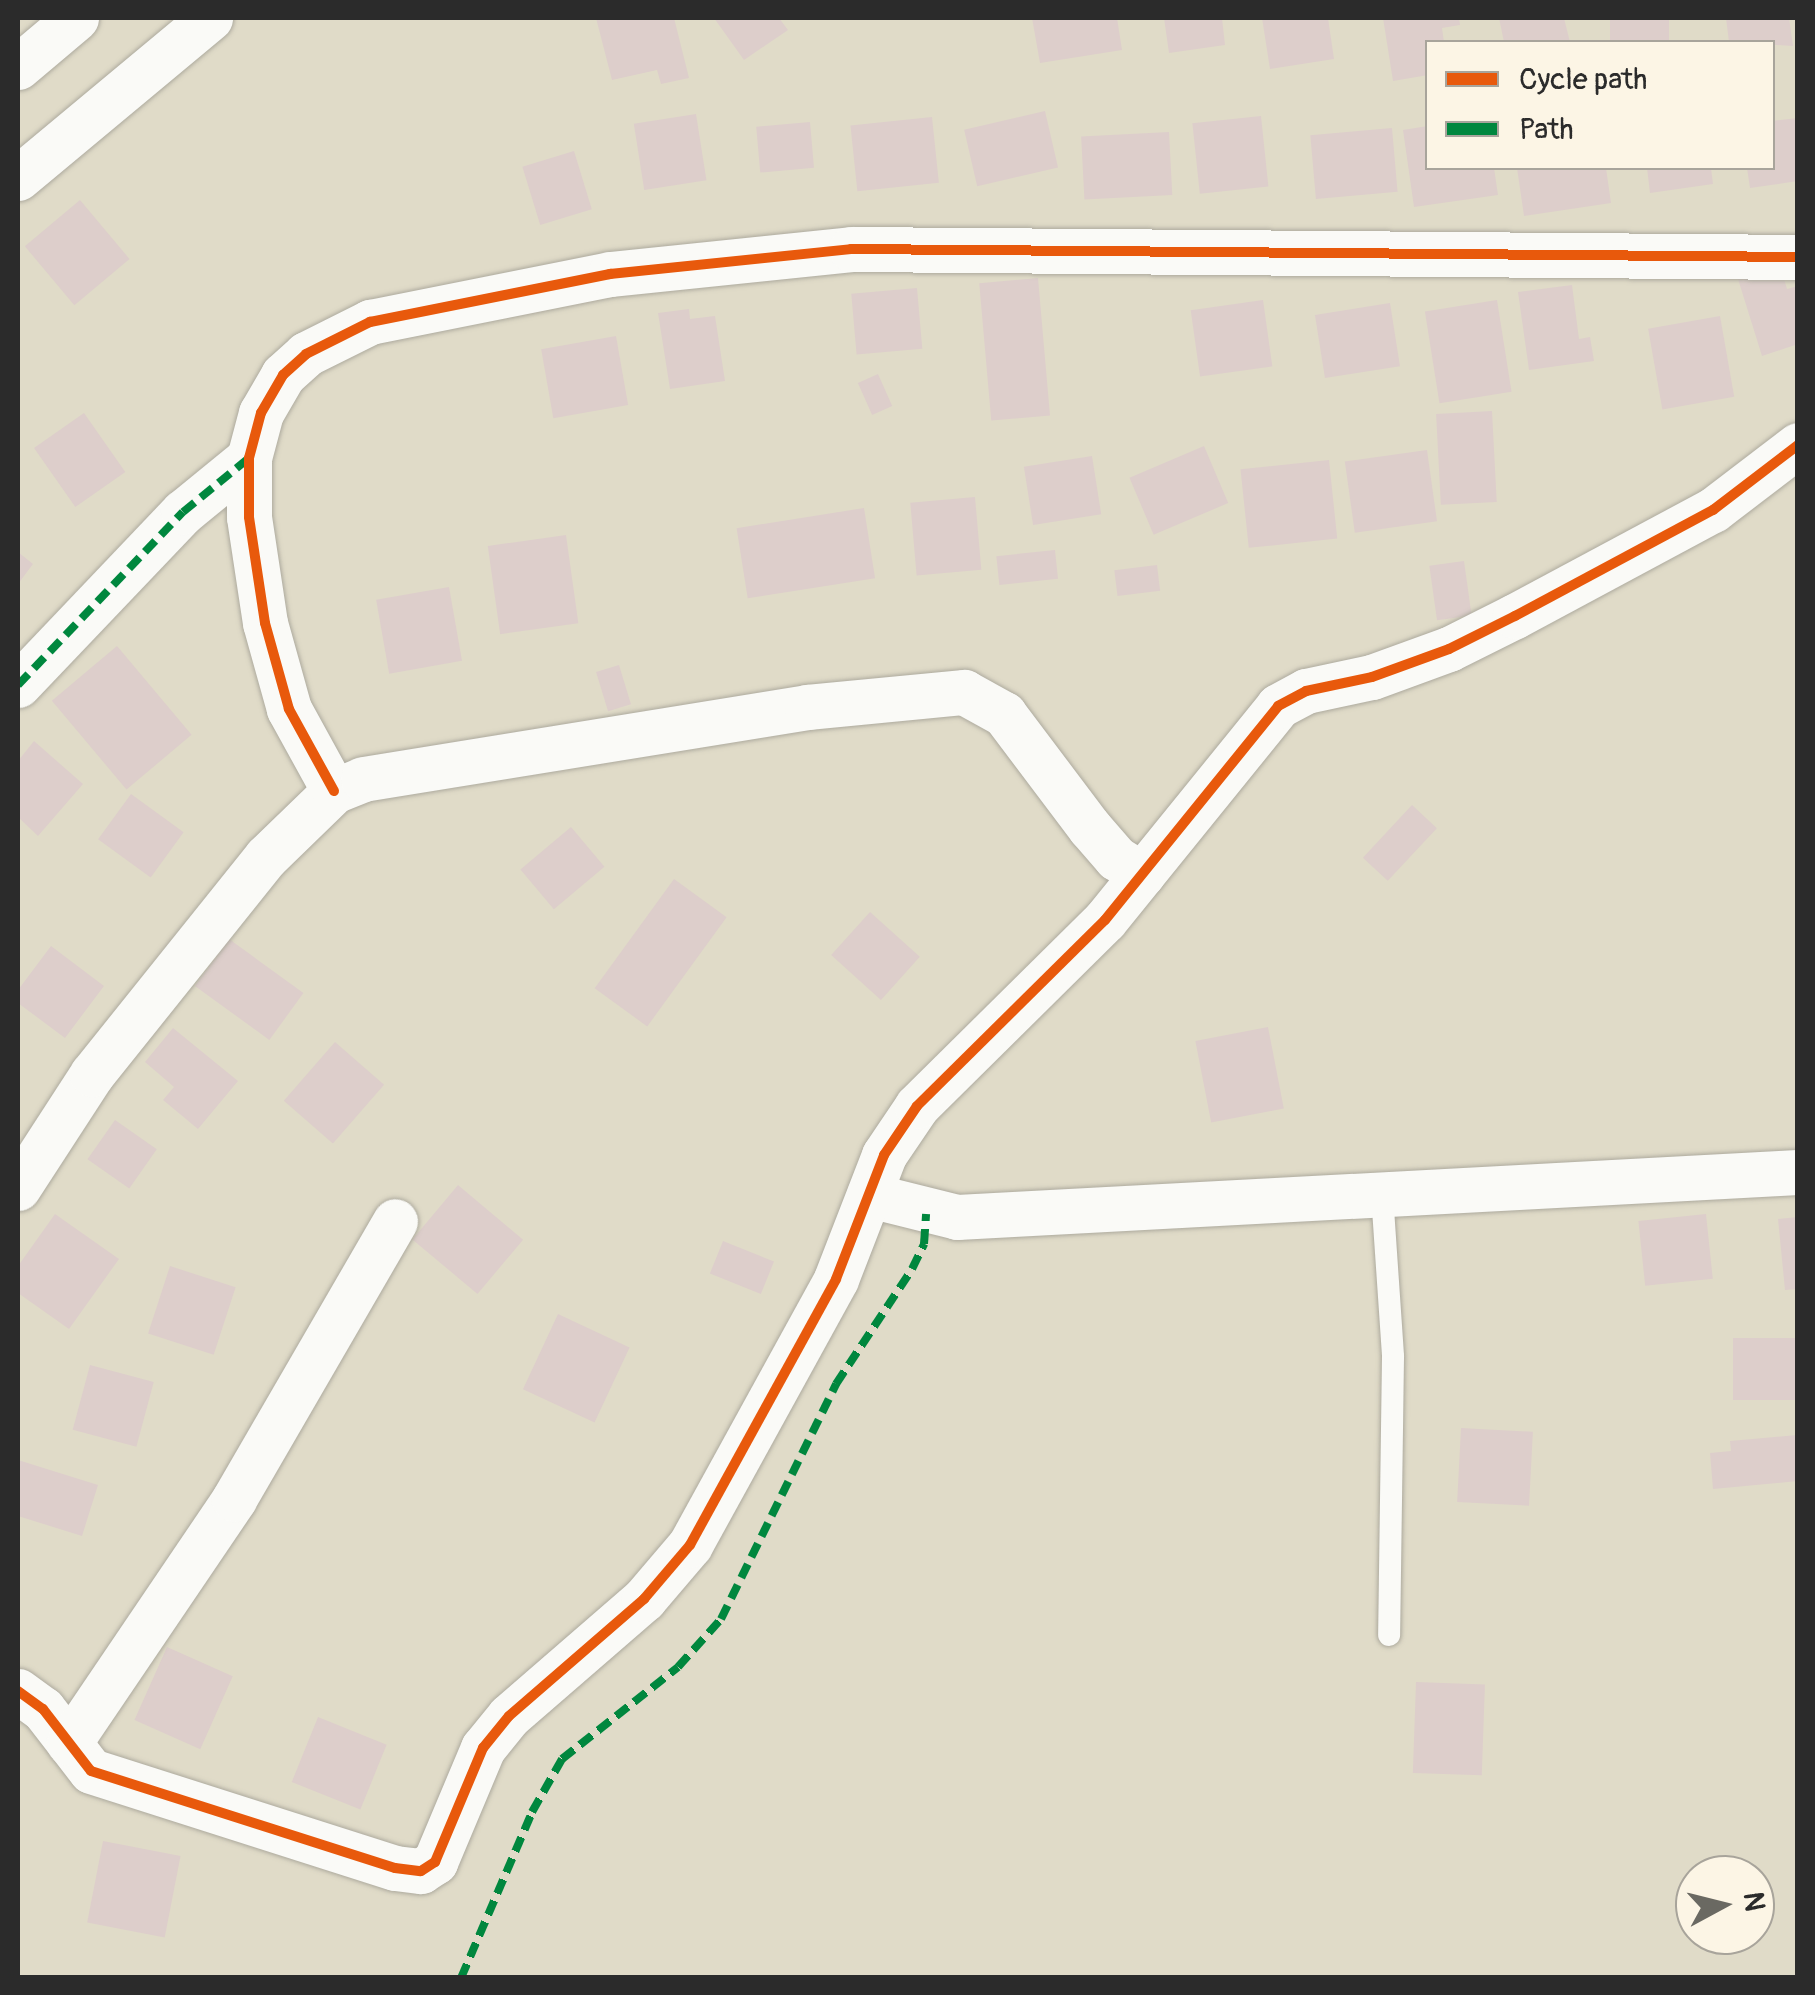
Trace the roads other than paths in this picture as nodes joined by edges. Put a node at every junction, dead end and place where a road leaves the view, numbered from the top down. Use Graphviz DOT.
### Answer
graph roads {
  1 [pos="76,18"];
  2 [pos="210,18"];
  3 [pos="18,66"];
  4 [pos="18,178"];
  5 [pos="1798,258"];
  6 [pos="1798,444"];
  7 [pos="248,458"];
  8 [pos="18,685"];
  9 [pos="334,791"];
  10 [pos="1142,874"];
  11 [pos="1798,1172"];
  12 [pos="18,1188"];
  13 [pos="1382,1194"];
  14 [pos="868,1195"];
  15 [pos="395,1221"];
  16 [pos="1388,1635"];
  17 [pos="18,1691"];
  18 [pos="70,1743"];
  1 -- 3 [label="street"];
  2 -- 4 [label="street"];
  5 -- 7 [label="street"];
  6 -- 10 [label="street"];
  7 -- 8 [label="street"];
  7 -- 9 [label="street"];
  9 -- 10 [label="street"];
  9 -- 12 [label="street"];
  10 -- 14 [label="street"];
  11 -- 13 [label="street"];
  13 -- 14 [label="street"];
  13 -- 16 [label="lane"];
  14 -- 18 [label="street"];
  15 -- 18 [label="street"];
  17 -- 18 [label="street"];
}
